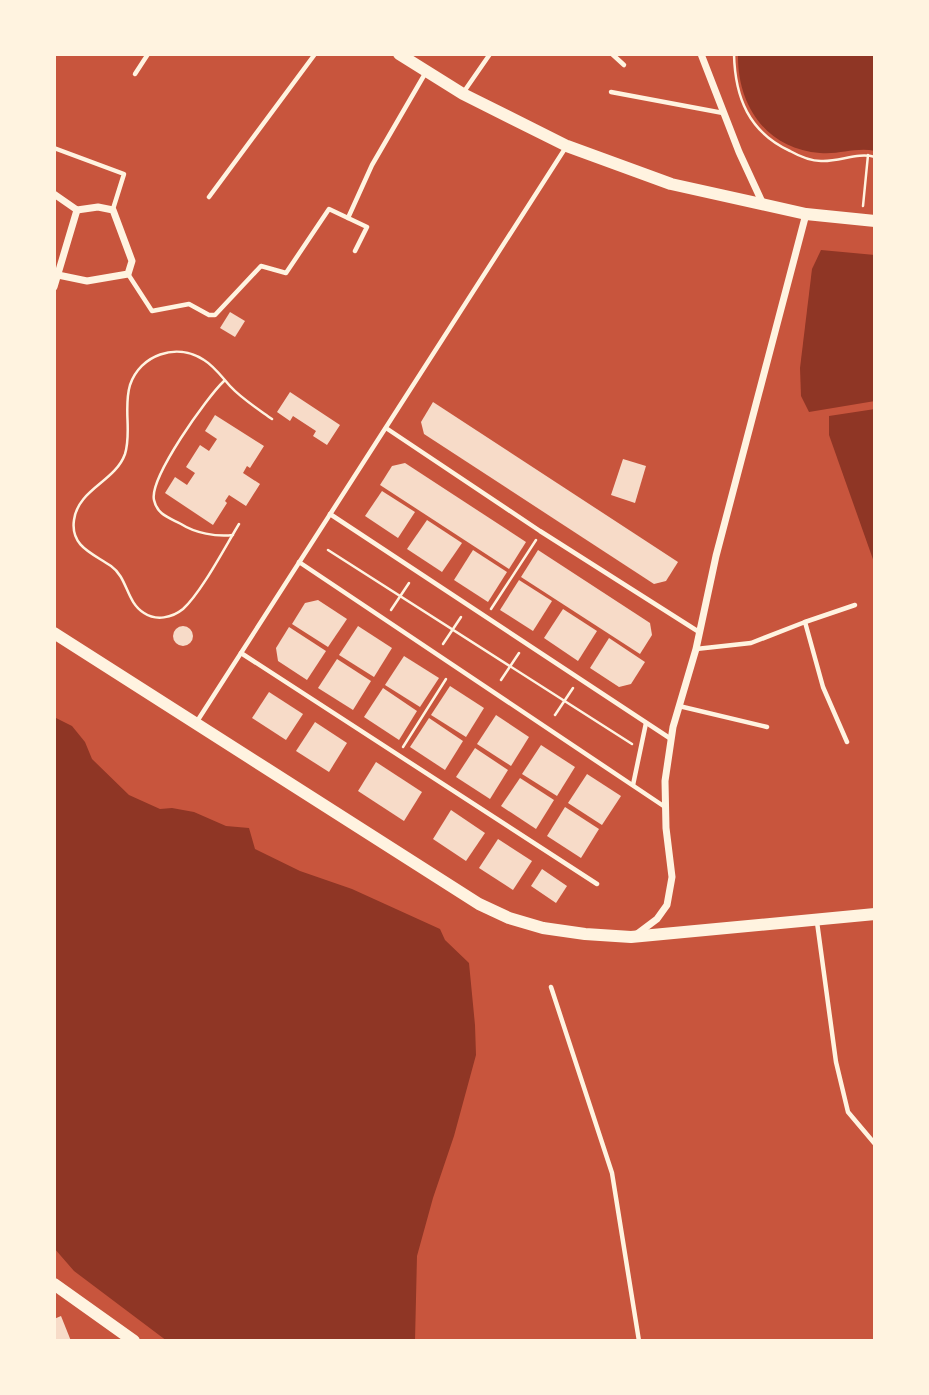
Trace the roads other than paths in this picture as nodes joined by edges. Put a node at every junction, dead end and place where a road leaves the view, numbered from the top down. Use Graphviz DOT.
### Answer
graph roads {
  1 [pos="148,54"];
  2 [pos="315,54"];
  3 [pos="399,54"];
  4 [pos="490,54"];
  5 [pos="612,54"];
  6 [pos="701,54"];
  7 [pos="624,65"];
  8 [pos="426,71"];
  9 [pos="135,74"];
  10 [pos="611,92"];
  11 [pos="463,94"];
  12 [pos="723,113"];
  13 [pos="567,146"];
  14 [pos="54,148"];
  15 [pos="54,194"];
  16 [pos="209,197"];
  17 [pos="763,205"];
  18 [pos="77,210"];
  19 [pos="113,210"];
  20 [pos="806,214"];
  21 [pos="348,218"];
  22 [pos="868,220"];
  23 [pos="355,251"];
  24 [pos="128,274"];
  25 [pos="58,275"];
  26 [pos="54,287"];
  27 [pos="386,428"];
  28 [pos="330,514"];
  29 [pos="299,562"];
  30 [pos="855,605"];
  31 [pos="805,622"];
  32 [pos="699,632"];
  33 [pos="54,633"];
  34 [pos="696,649"];
  35 [pos="241,653"];
  36 [pos="680,706"];
  37 [pos="196,723"];
  38 [pos="646,723"];
  39 [pos="767,727"];
  40 [pos="671,739"];
  41 [pos="847,742"];
  42 [pos="633,785"];
  43 [pos="666,807"];
  44 [pos="597,884"];
  45 [pos="875,914"];
  46 [pos="817,918"];
  47 [pos="631,937"];
  48 [pos="551,987"];
  49 [pos="875,1144"];
  50 [pos="54,1284"];
  51 [pos="134,1341"];
  52 [pos="639,1341"];
  1 -- 9 [label="lane"];
  2 -- 16 [label="lane"];
  3 -- 8 [label="street"];
  4 -- 11 [label="lane"];
  5 -- 7 [label="lane"];
  6 -- 12 [label="street"];
  8 -- 11 [label="street"];
  8 -- 21 [label="lane"];
  10 -- 12 [label="lane"];
  11 -- 13 [label="street"];
  12 -- 17 [label="street"];
  13 -- 17 [label="street"];
  13 -- 27 [label="lane"];
  14 -- 19 [label="lane"];
  15 -- 18 [label="street"];
  17 -- 20 [label="street"];
  18 -- 19 [label="street"];
  18 -- 25 [label="street"];
  19 -- 24 [label="street"];
  20 -- 22 [label="street"];
  20 -- 32 [label="street"];
  21 -- 23 [label="lane"];
  21 -- 24 [label="lane"];
  24 -- 25 [label="street"];
  25 -- 26 [label="street"];
  27 -- 28 [label="lane"];
  27 -- 32 [label="lane"];
  28 -- 29 [label="lane"];
  28 -- 38 [label="lane"];
  29 -- 35 [label="lane"];
  29 -- 42 [label="lane"];
  30 -- 31 [label="lane"];
  31 -- 34 [label="lane"];
  31 -- 41 [label="lane"];
  32 -- 34 [label="street"];
  33 -- 37 [label="street"];
  34 -- 36 [label="street"];
  35 -- 37 [label="lane"];
  35 -- 44 [label="lane"];
  36 -- 39 [label="lane"];
  36 -- 40 [label="street"];
  37 -- 47 [label="street"];
  38 -- 40 [label="lane"];
  38 -- 42 [label="lane"];
  40 -- 43 [label="street"];
  42 -- 43 [label="lane"];
  43 -- 47 [label="street"];
  45 -- 46 [label="street"];
  46 -- 47 [label="street"];
  46 -- 49 [label="lane"];
  48 -- 52 [label="lane"];
  50 -- 51 [label="street"];
}
